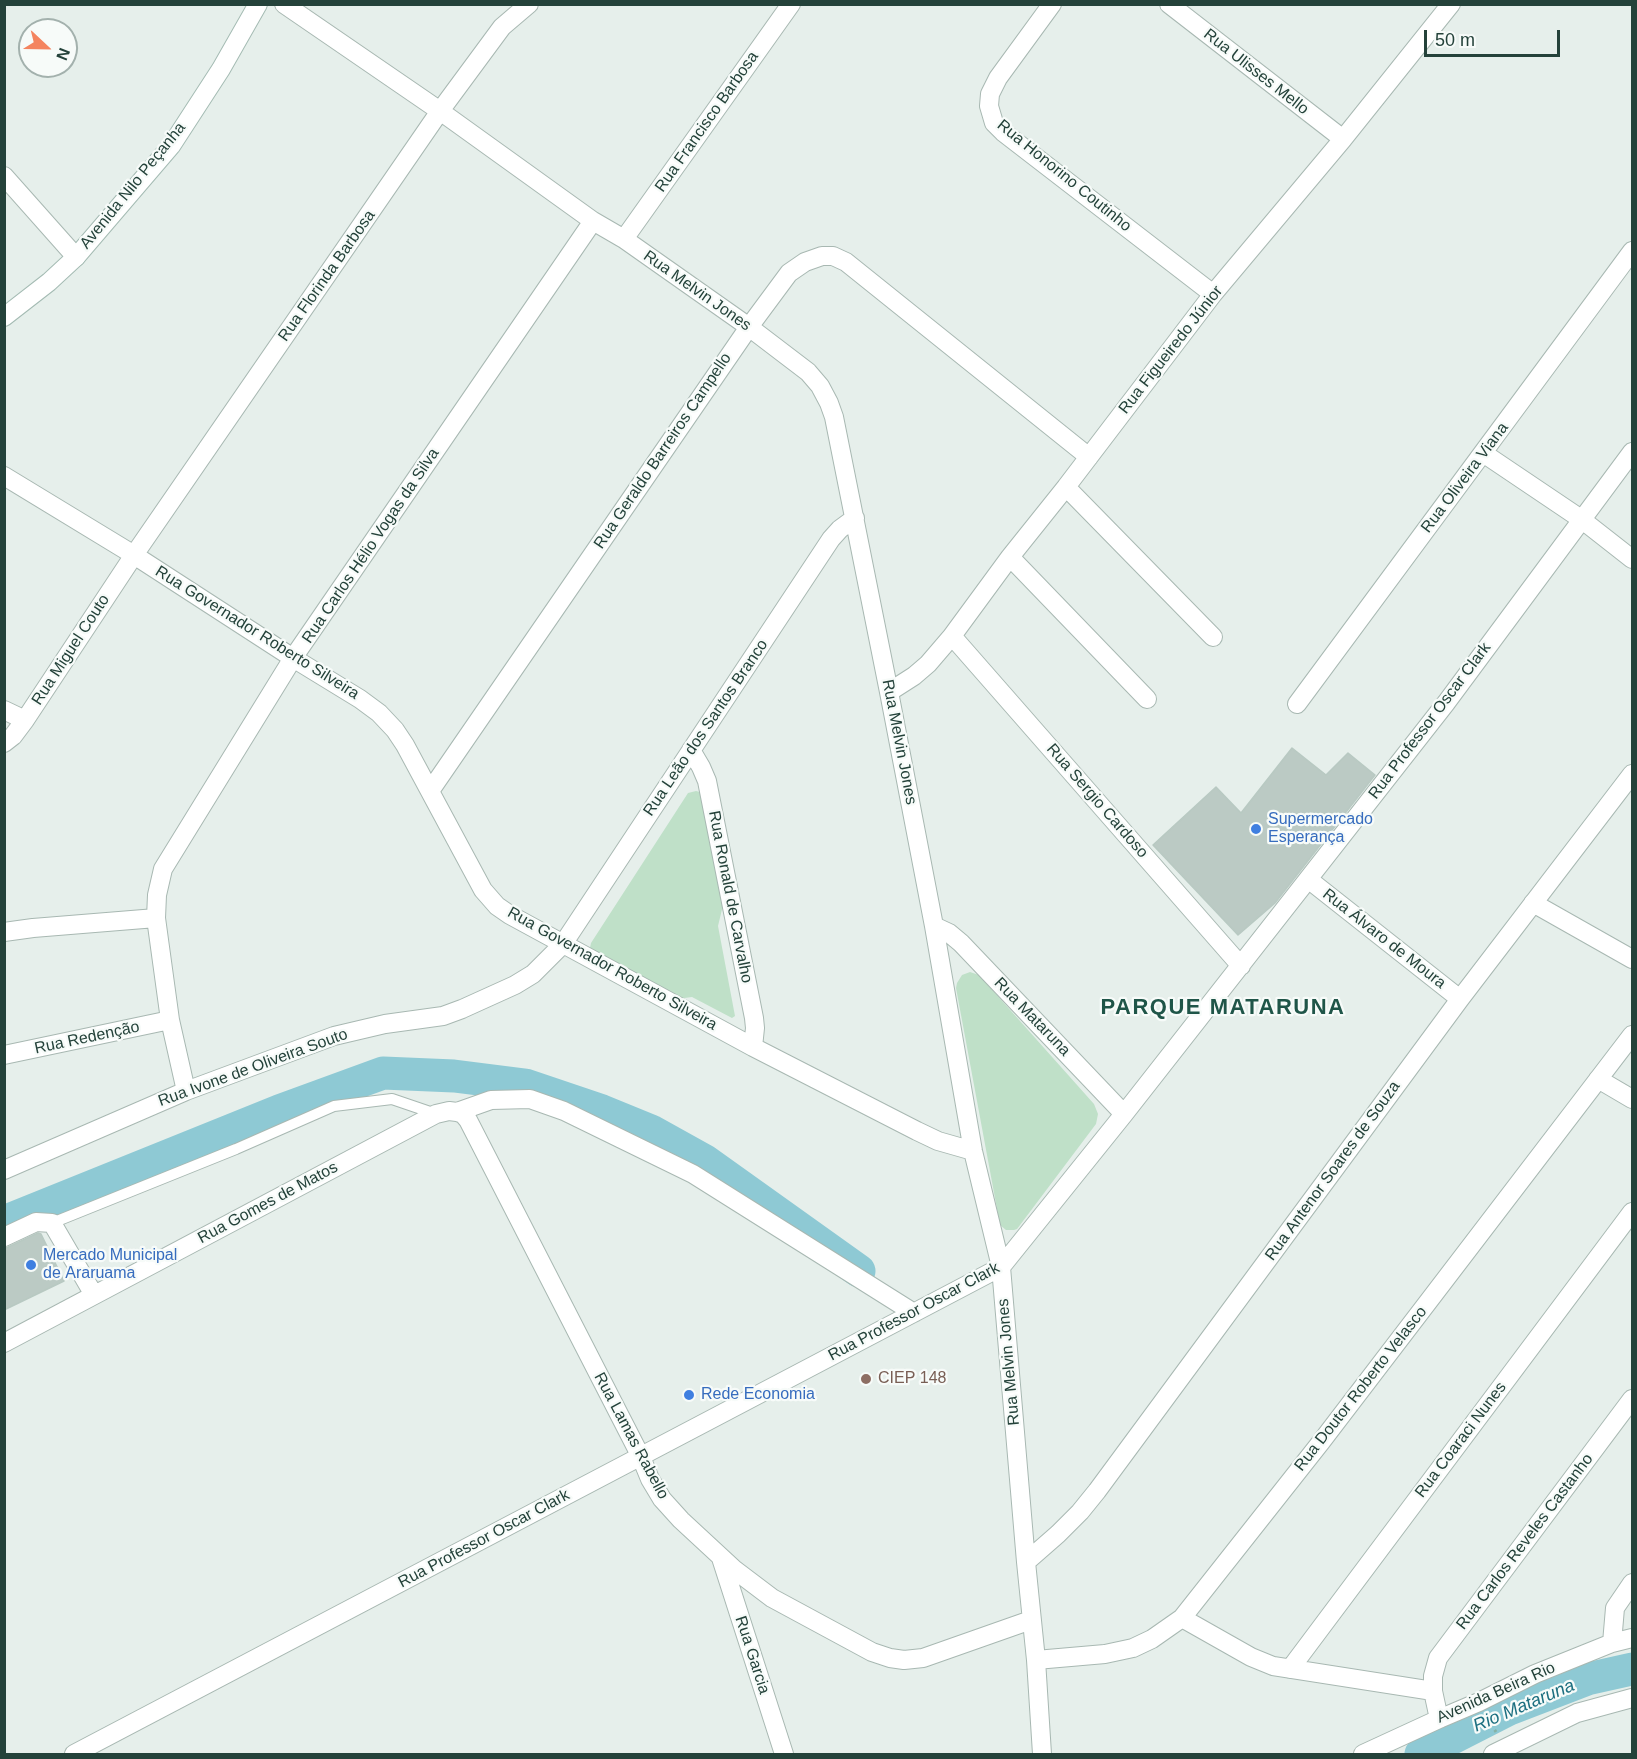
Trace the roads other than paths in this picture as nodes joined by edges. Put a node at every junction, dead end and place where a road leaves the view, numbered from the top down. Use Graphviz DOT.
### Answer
graph roads {
  1 [pos="258,4"];
  2 [pos="284,4"];
  3 [pos="529,4"];
  4 [pos="791,4"];
  5 [pos="1052,4"];
  6 [pos="1169,4"];
  7 [pos="1451,4"];
  8 [pos="440,111"];
  9 [pos="1343,139"];
  10 [pos="4,176"];
  11 [pos="593,221"];
  12 [pos="624,240"];
  13 [pos="1632,251"];
  14 [pos="76,257"];
  15 [pos="1213,294"];
  16 [pos="4,317"];
  17 [pos="749,327"];
  18 [pos="1632,452"];
  19 [pos="1483,453"];
  20 [pos="1089,457"];
  21 [pos="4,476"];
  22 [pos="1066,488"];
  23 [pos="855,518"];
  24 [pos="1581,519"];
  25 [pos="134,555"];
  26 [pos="1010,557"];
  27 [pos="1632,559"];
  28 [pos="952,636"];
  29 [pos="1213,637"];
  30 [pos="293,658"];
  31 [pos="889,692"];
  32 [pos="1147,699"];
  33 [pos="1297,704"];
  34 [pos="4,710"];
  35 [pos="25,720"];
  36 [pos="4,743"];
  37 [pos="691,750"];
  38 [pos="1632,774"];
  39 [pos="430,791"];
  40 [pos="1308,879"];
  41 [pos="1533,903"];
  42 [pos="156,918"];
  43 [pos="934,926"];
  44 [pos="4,932"];
  45 [pos="563,944"];
  46 [pos="1632,959"];
  47 [pos="1241,966"];
  48 [pos="1460,999"];
  49 [pos="170,1020"];
  50 [pos="1632,1035"];
  51 [pos="753,1047"];
  52 [pos="4,1055"];
  53 [pos="1598,1079"];
  54 [pos="186,1091"];
  55 [pos="1632,1099"];
  56 [pos="457,1112"];
  57 [pos="436,1114"];
  58 [pos="1124,1114"];
  59 [pos="973,1151"];
  60 [pos="4,1170"];
  61 [pos="1632,1212"];
  62 [pos="52,1223"];
  63 [pos="4,1237"];
  64 [pos="1001,1267"];
  65 [pos="94,1295"];
  66 [pos="914,1312"];
  67 [pos="4,1343"];
  68 [pos="1632,1399"];
  69 [pos="641,1457"];
  70 [pos="720,1556"];
  71 [pos="1026,1562"];
  72 [pos="1632,1583"];
  73 [pos="1182,1618"];
  74 [pos="1031,1620"];
  75 [pos="1632,1638"];
  76 [pos="1612,1643"];
  77 [pos="1036,1660"];
  78 [pos="1290,1669"];
  79 [pos="1433,1691"];
  80 [pos="1632,1698"];
  81 [pos="1439,1719"];
  82 [pos="1503,1753"];
  83 [pos="74,1755"];
  84 [pos="784,1755"];
  85 [pos="1042,1755"];
  86 [pos="1363,1755"];
  1 -- 14 [label="street, Avenida Nilo Peçanha"];
  2 -- 8 [label="street, Rua Melvin Jones"];
  3 -- 8 [label="street, Rua Florinda Barbosa"];
  4 -- 12 [label="street, Rua Francisco Barbosa"];
  5 -- 15 [label="street, Rua Honorino Coutinho"];
  6 -- 9 [label="street, Rua Ulisses Mello"];
  7 -- 9 [label="street, Rua Figueiredo Júnior"];
  8 -- 11 [label="street, Rua Melvin Jones"];
  8 -- 25 [label="street, Rua Florinda Barbosa"];
  9 -- 15 [label="street, Rua Figueiredo Júnior"];
  10 -- 14 [label="street"];
  11 -- 12 [label="street, Rua Melvin Jones"];
  11 -- 30 [label="street, Rua Carlos Hélio Vogas da Silva"];
  12 -- 17 [label="street, Rua Melvin Jones"];
  13 -- 19 [label="street, Rua Oliveira Viana"];
  14 -- 16 [label="street, Avenida Nilo Peçanha"];
  15 -- 20 [label="street, Rua Figueiredo Júnior"];
  17 -- 20 [label="street, Rua Geraldo Barreiros Campello"];
  17 -- 23 [label="street, Rua Melvin Jones"];
  17 -- 39 [label="street, Rua Geraldo Barreiros Campello"];
  18 -- 24 [label="street, Rua Professor Oscar Clark"];
  19 -- 24 [label="street"];
  19 -- 33 [label="street, Rua Oliveira Viana"];
  20 -- 22 [label="street, Rua Figueiredo Júnior"];
  21 -- 25 [label="street, Rua Governador Roberto Silveira"];
  22 -- 26 [label="street, Rua Figueiredo Júnior"];
  22 -- 29 [label="street"];
  23 -- 31 [label="street, Rua Melvin Jones"];
  23 -- 37 [label="street, Rua Leão dos Santos Branco"];
  24 -- 27 [label="street"];
  24 -- 40 [label="street, Rua Professor Oscar Clark"];
  25 -- 30 [label="street, Rua Governador Roberto Silveira"];
  25 -- 35 [label="street, Rua Miguel Couto"];
  26 -- 28 [label="street, Rua Figueiredo Júnior"];
  26 -- 32 [label="street"];
  28 -- 31 [label="street, Rua Figueiredo Júnior"];
  28 -- 47 [label="street, Rua Sergio Cardoso"];
  30 -- 39 [label="street, Rua Governador Roberto Silveira"];
  30 -- 42 [label="street, Rua Carlos Hélio Vogas da Silva"];
  31 -- 43 [label="street, Rua Melvin Jones"];
  34 -- 35 [label="street"];
  35 -- 36 [label="street, Rua Miguel Couto"];
  37 -- 45 [label="street, Rua Leão dos Santos Branco"];
  37 -- 51 [label="street, Rua Ronald de Carvalho"];
  38 -- 41 [label="street, Rua Antenor Soares de Souza"];
  39 -- 45 [label="street, Rua Governador Roberto Silveira"];
  40 -- 47 [label="street, Rua Professor Oscar Clark"];
  40 -- 48 [label="street, Rua Álvaro de Moura"];
  41 -- 46 [label="street"];
  41 -- 48 [label="street, Rua Antenor Soares de Souza"];
  42 -- 44 [label="street"];
  42 -- 49 [label="street, Rua Carlos Hélio Vogas da Silva"];
  43 -- 58 [label="street, Rua Mataruna"];
  43 -- 59 [label="street, Rua Melvin Jones"];
  45 -- 51 [label="street, Rua Governador Roberto Silveira"];
  45 -- 54 [label="street, Rua Ivone de Oliveira Souto"];
  47 -- 58 [label="street, Rua Professor Oscar Clark"];
  48 -- 71 [label="street, Rua Antenor Soares de Souza"];
  49 -- 52 [label="street, Rua Redenção"];
  49 -- 54 [label="street, Rua Carlos Hélio Vogas da Silva"];
  50 -- 53 [label="street, Rua Doutor Roberto Velasco"];
  51 -- 59 [label="street, Rua Governador Roberto Silveira"];
  53 -- 55 [label="street"];
  53 -- 73 [label="street, Rua Doutor Roberto Velasco"];
  54 -- 60 [label="street, Rua Ivone de Oliveira Souto"];
  56 -- 57 [label="street"];
  56 -- 66 [label="street"];
  56 -- 69 [label="street, Rua Lamas Rabello"];
  57 -- 62 [label="lane"];
  57 -- 65 [label="street, Rua Gomes de Matos"];
  58 -- 64 [label="street, Rua Professor Oscar Clark"];
  59 -- 64 [label="street, Rua Melvin Jones"];
  61 -- 78 [label="street, Rua Coaraci Nunes"];
  62 -- 63 [label="street"];
  62 -- 65 [label="street"];
  64 -- 66 [label="street, Rua Professor Oscar Clark"];
  64 -- 71 [label="street, Rua Melvin Jones"];
  65 -- 67 [label="street, Rua Gomes de Matos"];
  66 -- 69 [label="street, Rua Professor Oscar Clark"];
  68 -- 79 [label="street, Rua Carlos Reveles Castanho"];
  69 -- 70 [label="street, Rua Lamas Rabello"];
  69 -- 83 [label="street, Rua Professor Oscar Clark"];
  70 -- 74 [label="street, Rua Lamas Rabello"];
  70 -- 84 [label="street, Rua Garcia"];
  71 -- 74 [label="street, Rua Melvin Jones"];
  72 -- 76 [label="street"];
  73 -- 77 [label="street, Rua Doutor Roberto Velasco"];
  73 -- 78 [label="street"];
  74 -- 77 [label="street, Rua Melvin Jones"];
  75 -- 76 [label="street, Avenida Beira Rio"];
  76 -- 81 [label="street, Avenida Beira Rio"];
  77 -- 85 [label="street, Rua Melvin Jones"];
  78 -- 79 [label="street"];
  79 -- 81 [label="street, Rua Carlos Reveles Castanho"];
  80 -- 82 [label="street"];
  81 -- 86 [label="street, Avenida Beira Rio"];
}
